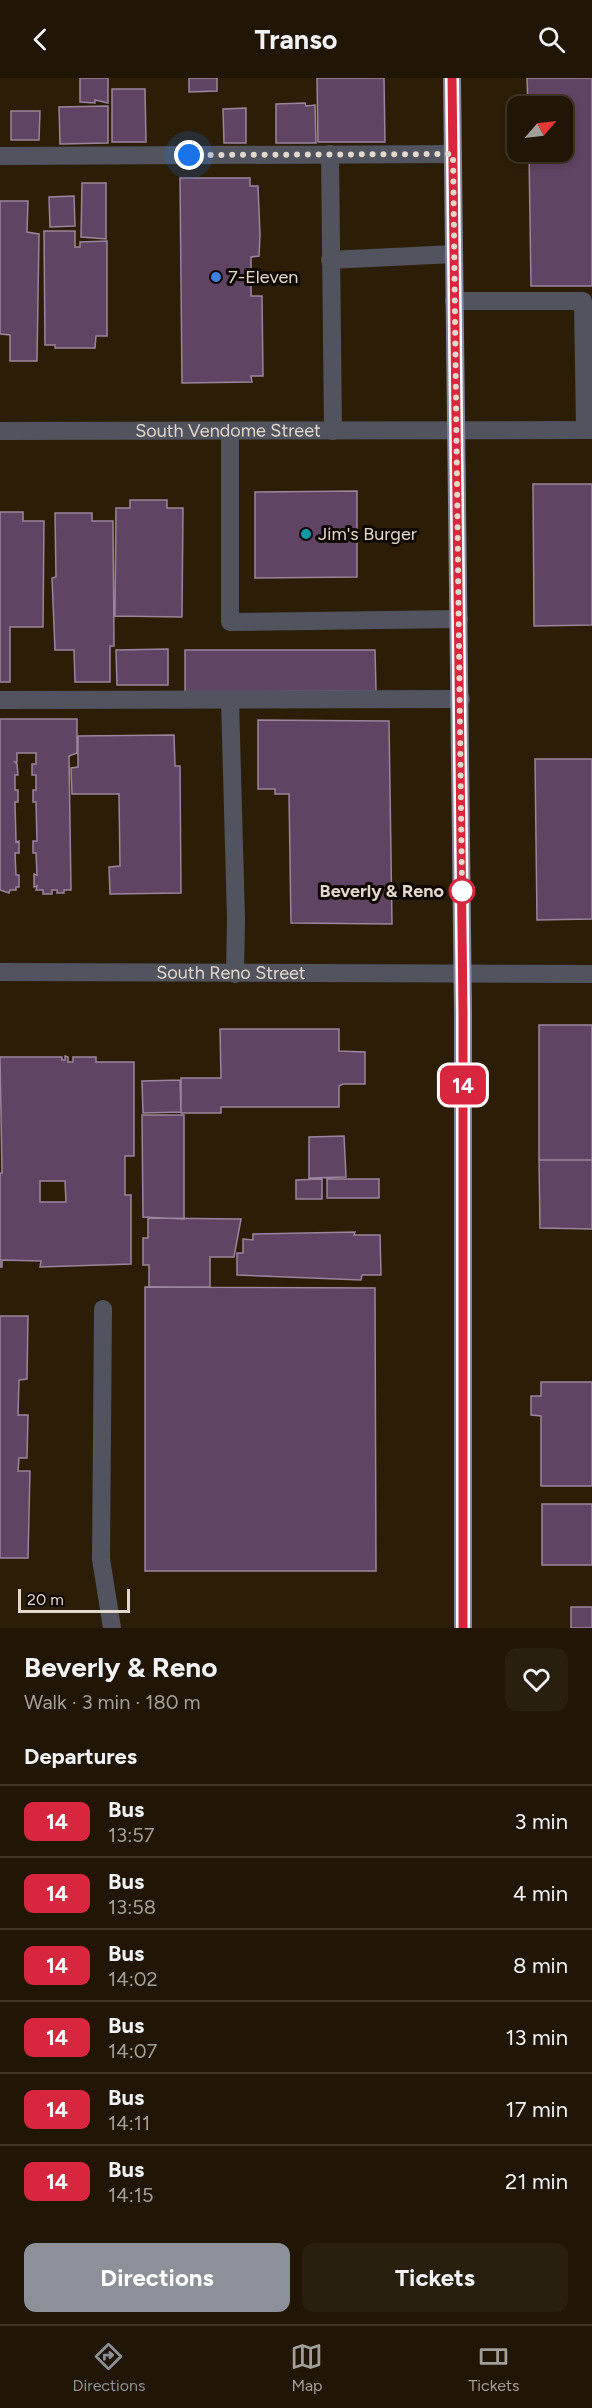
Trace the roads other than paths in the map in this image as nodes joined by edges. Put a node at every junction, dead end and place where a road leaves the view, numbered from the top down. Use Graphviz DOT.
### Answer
graph roads {
  1 [pos="452,78"];
  2 [pos="330,154"];
  3 [pos="453,154"];
  4 [pos="0,156"];
  5 [pos="454,254"];
  6 [pos="330,260"];
  7 [pos="454,301"];
  8 [pos="456,429"];
  9 [pos="589,430"];
  10 [pos="0,431"];
  11 [pos="231,431"];
  12 [pos="333,431"];
  13 [pos="459,619"];
  14 [pos="461,699"];
  15 [pos="0,700"];
  16 [pos="230,700"];
  17 [pos="0,972"];
  18 [pos="235,974"];
  19 [pos="462,974"];
  20 [pos="592,974"];
  21 [pos="103,1309"];
  22 [pos="112,1628"];
  23 [pos="463,1628"];
  1 -- 3 [label="main road"];
  2 -- 3 [label="street"];
  2 -- 4 [label="street"];
  2 -- 6 [label="street"];
  3 -- 5 [label="main road"];
  5 -- 6 [label="street"];
  5 -- 7 [label="main road"];
  6 -- 12 [label="street"];
  7 -- 8 [label="main road"];
  7 -- 9 [label="street"];
  8 -- 9 [label="street, South Vendome Street"];
  8 -- 12 [label="street, South Vendome Street"];
  8 -- 13 [label="main road"];
  10 -- 11 [label="street, South Vendome Street"];
  11 -- 12 [label="street, South Vendome Street"];
  11 -- 13 [label="street"];
  13 -- 14 [label="main road"];
  14 -- 16 [label="street"];
  14 -- 19 [label="main road"];
  15 -- 16 [label="street"];
  16 -- 18 [label="street"];
  17 -- 18 [label="street, South Reno Street"];
  18 -- 19 [label="street, South Reno Street"];
  19 -- 20 [label="street, South Reno Street"];
  19 -- 23 [label="main road"];
  21 -- 22 [label="street"];
}
